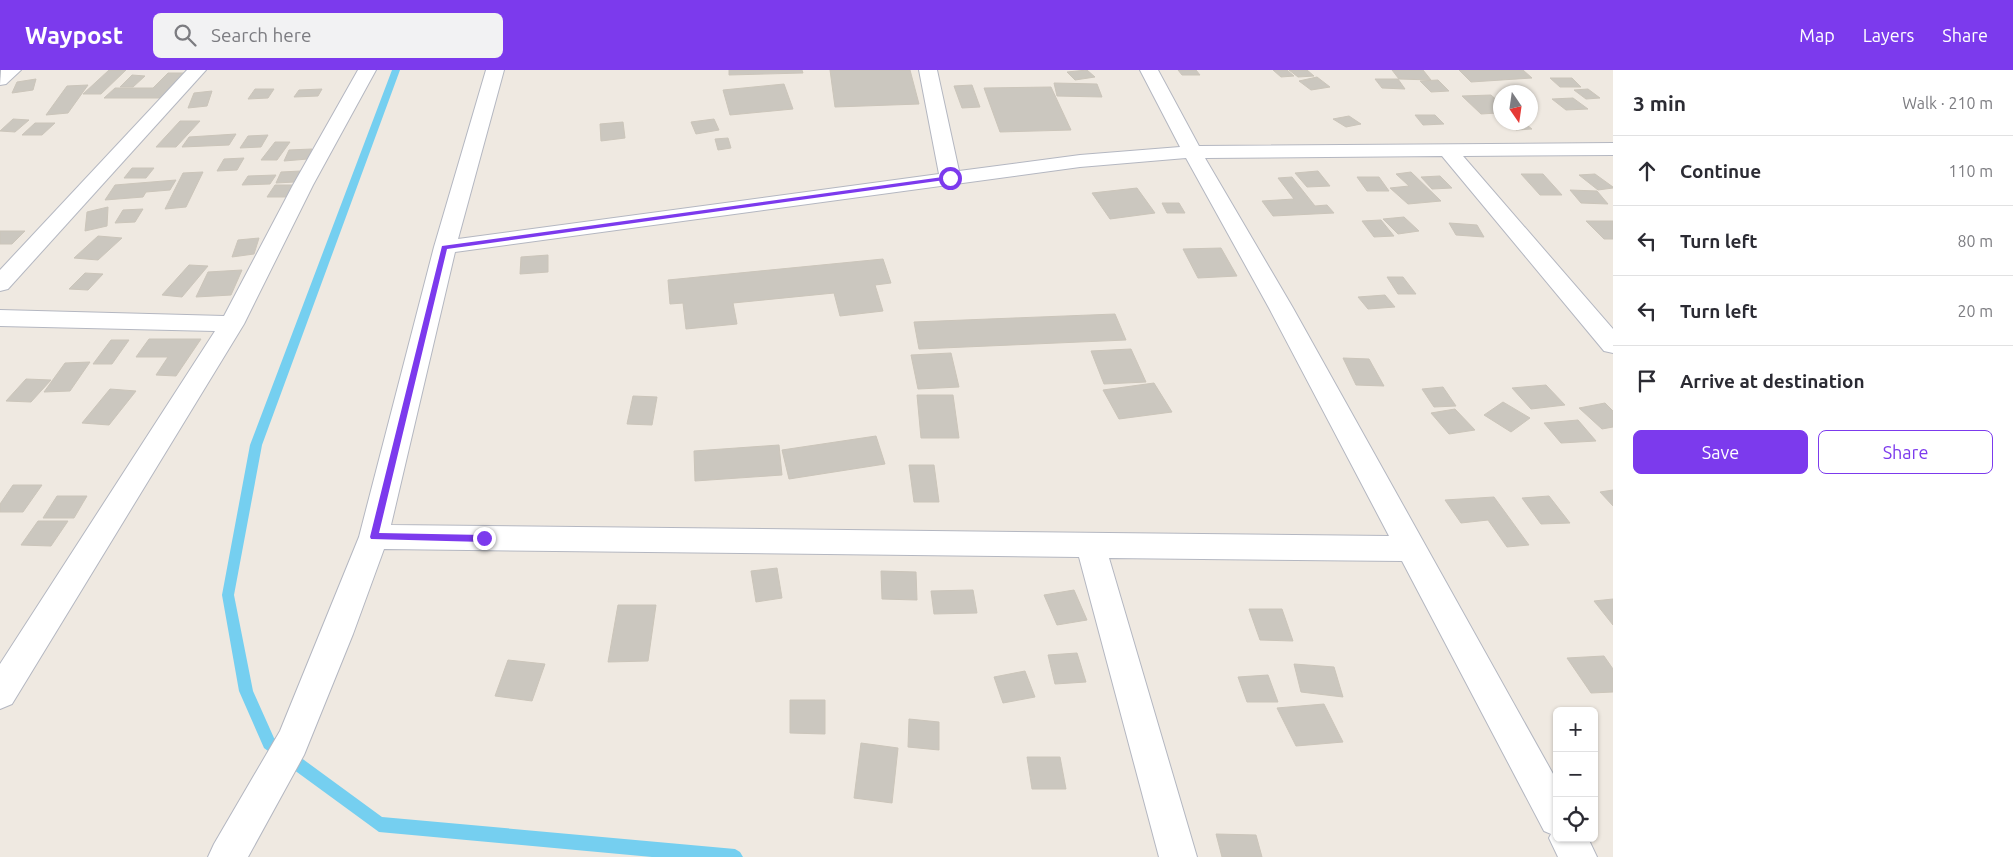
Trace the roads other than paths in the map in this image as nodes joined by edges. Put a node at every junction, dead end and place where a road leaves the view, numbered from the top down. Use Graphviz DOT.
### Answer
graph roads {
  1 [pos="12,70"];
  2 [pos="197,70"];
  3 [pos="367,70"];
  4 [pos="495,70"];
  5 [pos="928,70"];
  6 [pos="1150,70"];
  7 [pos="0,80"];
  8 [pos="1613,149"];
  9 [pos="1447,150"];
  10 [pos="1192,152"];
  11 [pos="950,178"];
  12 [pos="445,247"];
  13 [pos="0,284"];
  14 [pos="0,318"];
  15 [pos="232,324"];
  16 [pos="1611,339"];
  17 [pos="374,537"];
  18 [pos="1090,545"];
  19 [pos="1412,549"];
  20 [pos="0,692"];
  21 [pos="1553,811"];
  22 [pos="1570,842"];
  23 [pos="227,857"];
  24 [pos="1178,857"];
  25 [pos="1578,857"];
  1 -- 7 [label="street"];
  2 -- 13 [label="street"];
  3 -- 15 [label="street"];
  4 -- 12 [label="street"];
  5 -- 11 [label="street"];
  6 -- 10 [label="street"];
  8 -- 9 [label="street"];
  9 -- 10 [label="street"];
  9 -- 16 [label="street"];
  10 -- 11 [label="street"];
  10 -- 19 [label="street"];
  11 -- 12 [label="street"];
  12 -- 17 [label="street"];
  14 -- 15 [label="street"];
  15 -- 20 [label="street"];
  17 -- 18 [label="street"];
  17 -- 23 [label="street"];
  18 -- 19 [label="street"];
  18 -- 24 [label="street"];
  19 -- 21 [label="street"];
  22 -- 25 [label="street"];
}
